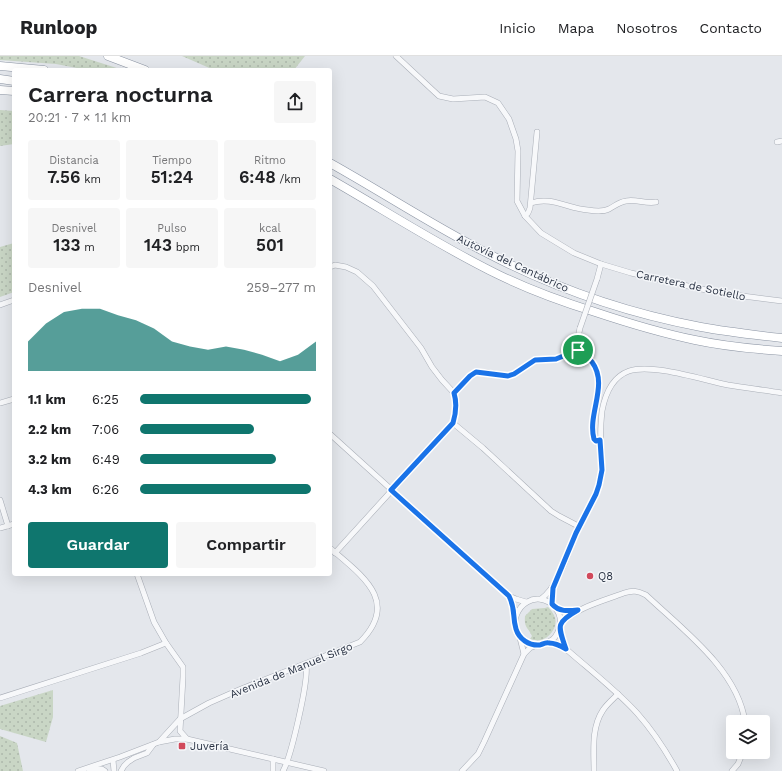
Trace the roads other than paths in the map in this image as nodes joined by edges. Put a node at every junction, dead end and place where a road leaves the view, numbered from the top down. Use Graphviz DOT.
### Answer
graph roads {
  1 [pos="108,56"];
  2 [pos="396,56"];
  3 [pos="0,66"];
  4 [pos="22,68"];
  5 [pos="140,68"];
  6 [pos="0,79"];
  7 [pos="12,81"];
  8 [pos="0,90"];
  9 [pos="12,91"];
  10 [pos="537,132"];
  11 [pos="332,164"];
  12 [pos="332,181"];
  13 [pos="332,186"];
  14 [pos="656,202"];
  15 [pos="531,203"];
  16 [pos="525,216"];
  17 [pos="601,264"];
  18 [pos="332,267"];
  19 [pos="499,275"];
  20 [pos="12,301"];
  21 [pos="782,301"];
  22 [pos="0,305"];
  23 [pos="782,338"];
  24 [pos="578,350"];
  25 [pos="782,351"];
  26 [pos="454,393"];
  27 [pos="782,393"];
  28 [pos="12,400"];
  29 [pos="0,403"];
  30 [pos="453,423"];
  31 [pos="332,436"];
  32 [pos="600,440"];
  33 [pos="391,490"];
  34 [pos="0,500"];
  35 [pos="12,525"];
  36 [pos="8,526"];
  37 [pos="580,527"];
  38 [pos="0,528"];
  39 [pos="332,550"];
  40 [pos="335,553"];
  41 [pos="138,576"];
  42 [pos="553,588"];
  43 [pos="509,596"];
  44 [pos="541,599"];
  45 [pos="526,602"];
  46 [pos="554,606"];
  47 [pos="578,610"];
  48 [pos="515,620"];
  49 [pos="560,625"];
  50 [pos="519,635"];
  51 [pos="548,642"];
  52 [pos="166,643"];
  53 [pos="539,645"];
  54 [pos="566,649"];
  55 [pos="524,654"];
  56 [pos="306,665"];
  57 [pos="618,694"];
  58 [pos="0,698"];
  59 [pos="744,715"];
  60 [pos="180,719"];
  61 [pos="186,739"];
  62 [pos="159,742"];
  63 [pos="153,745"];
  64 [pos="273,759"];
  65 [pos="740,759"];
  66 [pos="112,760"];
  67 [pos="287,762"];
  68 [pos="86,768"];
  69 [pos="78,771"];
  70 [pos="105,771"];
  71 [pos="114,771"];
  72 [pos="122,771"];
  73 [pos="273,771"];
  74 [pos="283,771"];
  75 [pos="324,771"];
  76 [pos="462,771"];
  77 [pos="594,771"];
  78 [pos="677,771"];
  79 [pos="732,771"];
  1 -- 5 [label="highway"];
  2 -- 16 [label="street, Carretera de Sotiello"];
  3 -- 4 [label="highway"];
  6 -- 7 [label="highway"];
  8 -- 9 [label="highway"];
  10 -- 15 [label="street"];
  11 -- 23 [label="highway, Autovía del Cantábrico"];
  12 -- 19 [label="highway, Autovía del Cantábrico"];
  13 -- 19 [label="highway"];
  14 -- 15 [label="street"];
  15 -- 16 [label="street"];
  16 -- 17 [label="street, Carretera de Sotiello"];
  17 -- 21 [label="street, Carretera de Sotiello"];
  17 -- 24 [label="street, bridge"];
  18 -- 26 [label="street"];
  19 -- 25 [label="highway, Autovía del Cantábrico"];
  20 -- 22 [label="street"];
  24 -- 26 [label="street"];
  24 -- 32 [label="street"];
  26 -- 30 [label="street"];
  27 -- 32 [label="street"];
  28 -- 29 [label="street"];
  30 -- 33 [label="street"];
  30 -- 37 [label="street"];
  31 -- 33 [label="street"];
  32 -- 37 [label="street"];
  33 -- 40 [label="street"];
  33 -- 43 [label="street"];
  34 -- 36 [label="street"];
  35 -- 36 [label="street"];
  36 -- 38 [label="street"];
  37 -- 42 [label="street"];
  39 -- 40 [label="street, Avenida de Manuel Sirgo"];
  40 -- 56 [label="street, Avenida de Manuel Sirgo"];
  41 -- 52 [label="street"];
  42 -- 44 [label="street"];
  42 -- 46 [label="street"];
  43 -- 45 [label="street"];
  43 -- 48 [label="street"];
  44 -- 45 [label="street"];
  44 -- 46 [label="street"];
  45 -- 48 [label="street"];
  46 -- 47 [label="street"];
  46 -- 49 [label="street"];
  47 -- 49 [label="street"];
  47 -- 59 [label="street"];
  48 -- 50 [label="street"];
  49 -- 51 [label="street"];
  49 -- 54 [label="street"];
  50 -- 53 [label="street"];
  50 -- 55 [label="street"];
  51 -- 53 [label="street"];
  51 -- 54 [label="street"];
  52 -- 58 [label="street"];
  52 -- 60 [label="street"];
  53 -- 55 [label="street"];
  54 -- 57 [label="street"];
  55 -- 76 [label="street"];
  56 -- 60 [label="street, Avenida de Manuel Sirgo"];
  56 -- 67 [label="street"];
  57 -- 77 [label="street"];
  57 -- 78 [label="street"];
  60 -- 61 [label="street"];
  60 -- 62 [label="street, Avenida de Manuel Sirgo"];
  61 -- 62 [label="street"];
  61 -- 64 [label="street"];
  62 -- 63 [label="street, Avenida de Manuel Sirgo"];
  63 -- 66 [label="street, Avenida de Manuel Sirgo"];
  63 -- 72 [label="street"];
  64 -- 67 [label="street"];
  64 -- 73 [label="street"];
  65 -- 79 [label="street"];
  66 -- 68 [label="street, Avenida de Manuel Sirgo"];
  66 -- 71 [label="street"];
  67 -- 74 [label="street"];
  67 -- 75 [label="street"];
  68 -- 69 [label="street, Avenida de Manuel Sirgo"];
  68 -- 70 [label="street"];
}
